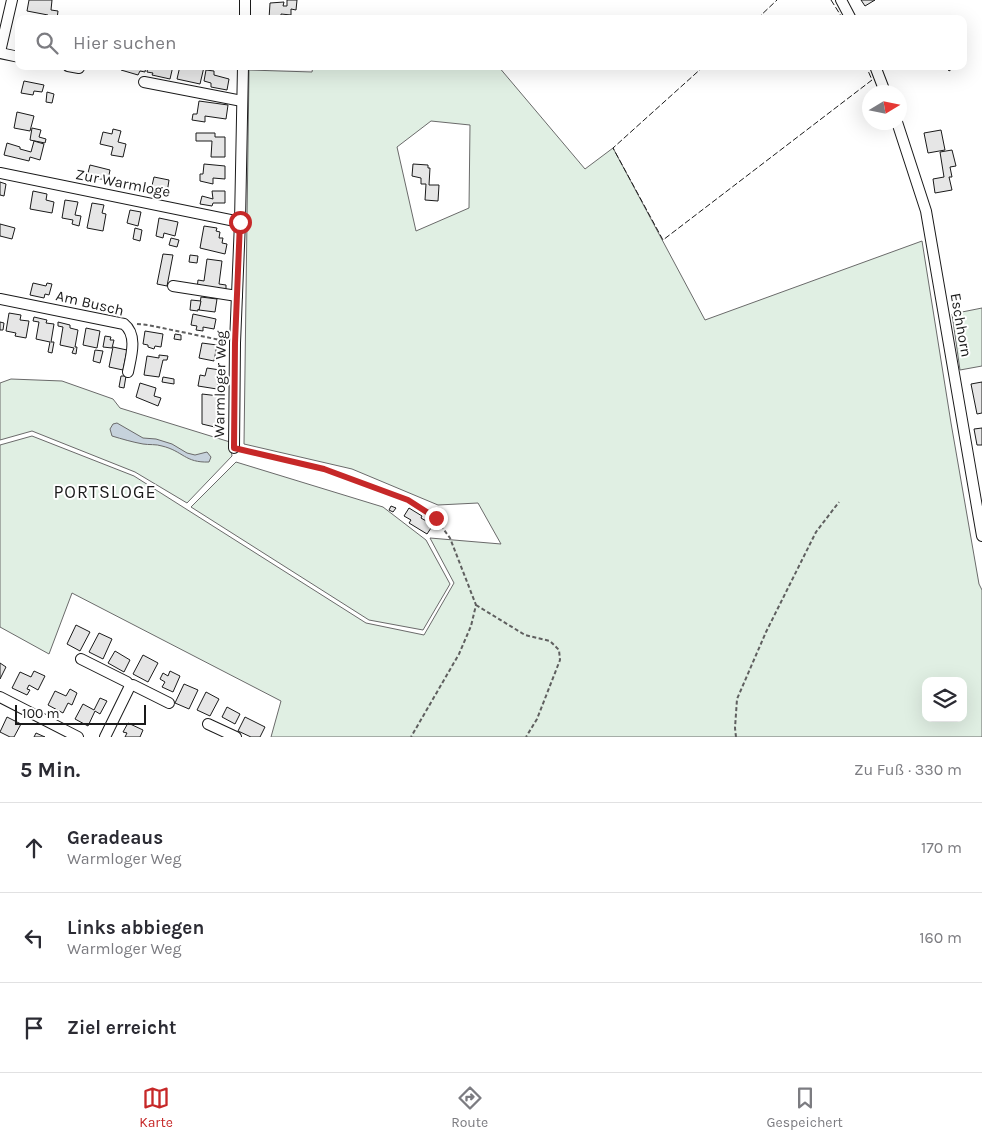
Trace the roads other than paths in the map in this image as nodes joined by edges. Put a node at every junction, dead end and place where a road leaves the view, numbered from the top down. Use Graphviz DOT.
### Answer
graph roads {
  1 [pos="12,0"];
  2 [pos="245,0"];
  3 [pos="841,0"];
  4 [pos="245,15"];
  5 [pos="849,15"];
  6 [pos="0,53"];
  7 [pos="15,56"];
  8 [pos="243,70"];
  9 [pos="877,70"];
  10 [pos="144,82"];
  11 [pos="882,85"];
  12 [pos="242,101"];
  13 [pos="899,130"];
  14 [pos="0,173"];
  15 [pos="240,222"];
  16 [pos="173,286"];
  17 [pos="237,296"];
  18 [pos="0,299"];
  19 [pos="128,372"];
  20 [pos="234,448"];
  21 [pos="982,536"];
  22 [pos="82,659"];
  23 [pos="130,686"];
  24 [pos="0,697"];
  25 [pos="169,703"];
  26 [pos="208,724"];
  27 [pos="78,737"];
  28 [pos="105,737"];
  29 [pos="236,737"];
  1 -- 6 [label="street"];
  2 -- 4 [label="street"];
  3 -- 5 [label="street"];
  6 -- 7 [label="street"];
  8 -- 12 [label="street, Warmloger Weg"];
  9 -- 11 [label="street"];
  10 -- 12 [label="street"];
  12 -- 15 [label="street, Warmloger Weg"];
  13 -- 21 [label="street, Eschhorn"];
  14 -- 15 [label="street, Zur Warmloge"];
  15 -- 17 [label="street, Warmloger Weg"];
  16 -- 17 [label="street"];
  17 -- 20 [label="street, Warmloger Weg"];
  18 -- 19 [label="street, Am Busch"];
  22 -- 23 [label="street"];
  23 -- 25 [label="street"];
  23 -- 28 [label="street"];
  24 -- 27 [label="street"];
  26 -- 29 [label="street"];
}
